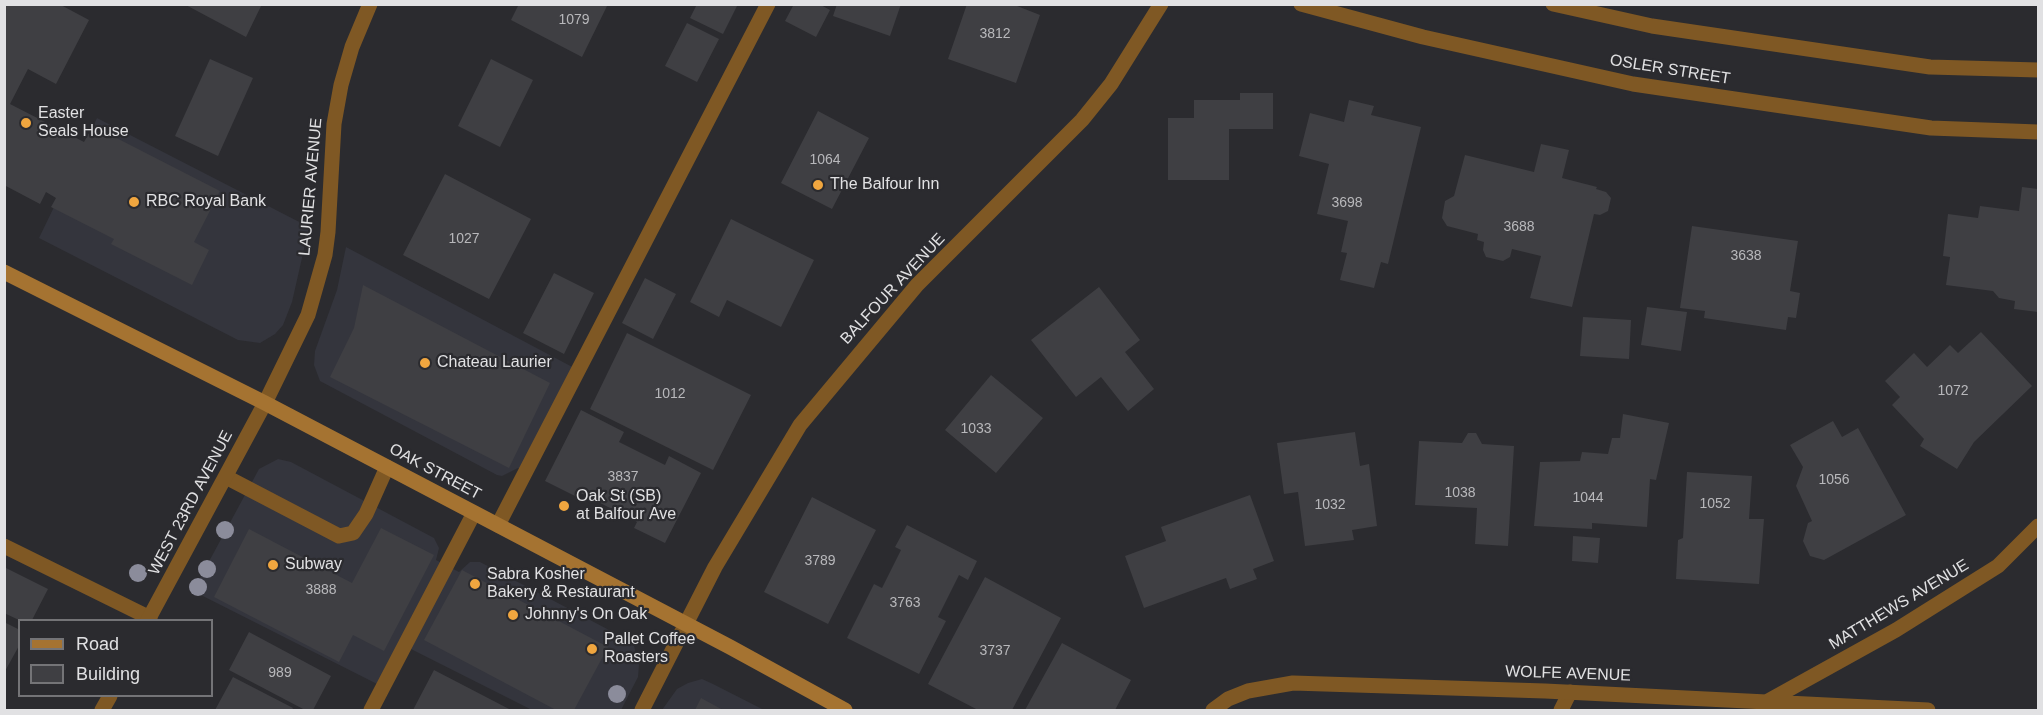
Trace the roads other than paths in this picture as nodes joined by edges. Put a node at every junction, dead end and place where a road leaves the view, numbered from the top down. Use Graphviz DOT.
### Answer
graph roads {
  1 [pos="370,4"];
  2 [pos="768,4"];
  3 [pos="1161,4"];
  4 [pos="1301,4"];
  5 [pos="1553,4"];
  6 [pos="2038,70"];
  7 [pos="2038,132"];
  8 [pos="4,272"];
  9 [pos="265,403"];
  10 [pos="387,467"];
  11 [pos="226,477"];
  12 [pos="474,513"];
  13 [pos="498,525"];
  14 [pos="2038,526"];
  15 [pos="4,546"];
  16 [pos="149,619"];
  17 [pos="686,623"];
  18 [pos="1570,692"];
  19 [pos="109,697"];
  20 [pos="1767,701"];
  21 [pos="102,711"];
  22 [pos="371,711"];
  23 [pos="642,711"];
  24 [pos="845,711"];
  25 [pos="1213,711"];
  26 [pos="1561,711"];
  27 [pos="1928,711"];
  1 -- 9 [label="street, LAURIER AVENUE"];
  2 -- 13 [label="street"];
  3 -- 17 [label="street, BALFOUR AVENUE"];
  4 -- 7 [label="street, OSLER STREET"];
  5 -- 6 [label="street"];
  8 -- 9 [label="main road, OAK STREET"];
  9 -- 10 [label="main road, OAK STREET"];
  9 -- 11 [label="street, WEST 23RD AVENUE"];
  10 -- 11 [label="street"];
  10 -- 12 [label="main road, OAK STREET"];
  11 -- 16 [label="street, WEST 23RD AVENUE"];
  12 -- 13 [label="main road, OAK STREET"];
  12 -- 22 [label="street"];
  13 -- 17 [label="main road, OAK STREET"];
  14 -- 20 [label="street, MATTHEWS AVENUE"];
  15 -- 16 [label="street"];
  17 -- 23 [label="street, BALFOUR AVENUE"];
  17 -- 24 [label="main road, OAK STREET"];
  18 -- 20 [label="street, WOLFE AVENUE"];
  18 -- 25 [label="street, WOLFE AVENUE"];
  18 -- 26 [label="street"];
  19 -- 21 [label="street"];
  20 -- 27 [label="street, WOLFE AVENUE"];
}
